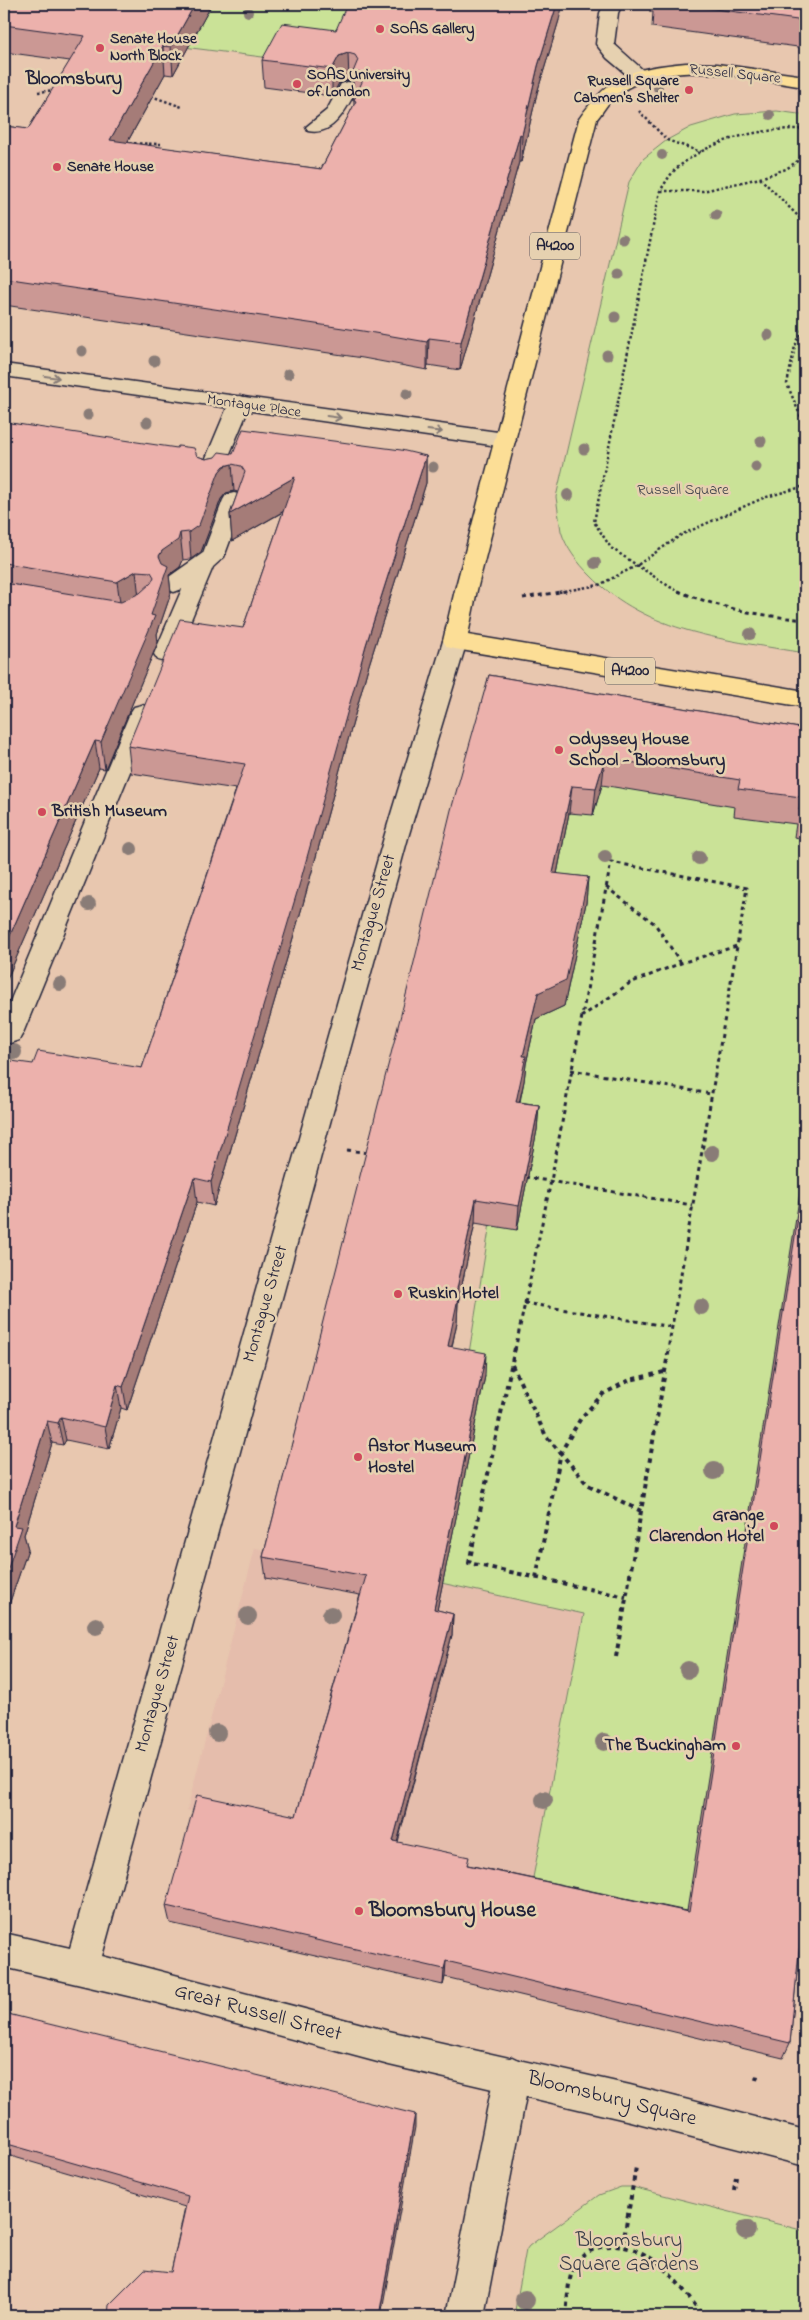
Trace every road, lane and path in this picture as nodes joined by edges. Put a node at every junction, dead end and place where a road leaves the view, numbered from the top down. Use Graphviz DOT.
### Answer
graph roads {
  1 [pos="613,4"];
  2 [pos="638,75"];
  3 [pos="805,82"];
  4 [pos="348,88"];
  5 [pos="61,89"];
  6 [pos="38,92"];
  7 [pos="143,94"];
  8 [pos="182,106"];
  9 [pos="639,111"];
  10 [pos="315,127"];
  11 [pos="805,129"];
  12 [pos="116,142"];
  13 [pos="160,144"];
  14 [pos="701,152"];
  15 [pos="805,156"];
  16 [pos="760,178"];
  17 [pos="660,191"];
  18 [pos="805,223"];
  19 [pos="805,325"];
  20 [pos="4,370"];
  21 [pos="240,404"];
  22 [pos="805,428"];
  23 [pos="505,440"];
  24 [pos="209,477"];
  25 [pos="805,486"];
  26 [pos="234,500"];
  27 [pos="204,563"];
  28 [pos="636,566"];
  29 [pos="174,584"];
  30 [pos="523,598"];
  31 [pos="805,620"];
  32 [pos="455,640"];
  33 [pos="805,699"];
  34 [pos="606,887"];
  35 [pos="737,946"];
  36 [pos="681,962"];
  37 [pos="581,1017"];
  38 [pos="10,1033"];
  39 [pos="571,1070"];
  40 [pos="711,1094"];
  41 [pos="310,1144"];
  42 [pos="376,1154"];
  43 [pos="522,1176"];
  44 [pos="551,1181"];
  45 [pos="692,1205"];
  46 [pos="524,1303"];
  47 [pos="672,1327"];
  48 [pos="511,1364"];
  49 [pos="664,1372"];
  50 [pos="561,1452"];
  51 [pos="641,1511"];
  52 [pos="536,1578"];
  53 [pos="626,1597"];
  54 [pos="616,1657"];
  55 [pos="4,1950"];
  56 [pos="82,1968"];
  57 [pos="758,2072"];
  58 [pos="512,2075"];
  59 [pos="756,2080"];
  60 [pos="805,2148"];
  61 [pos="636,2167"];
  62 [pos="736,2177"];
  63 [pos="734,2190"];
  64 [pos="623,2244"];
  65 [pos="465,2316"];
  66 [pos="566,2316"];
  67 [pos="703,2316"];
  1 -- 2 [label="street"];
  2 -- 3 [label="main road, Russell Square / A4200"];
  2 -- 23 [label="main road, Russell Square / A4200"];
  4 -- 10 [label="street"];
  5 -- 6 [label="path"];
  7 -- 8 [label="path"];
  9 -- 14 [label="path"];
  11 -- 14 [label="path"];
  12 -- 13 [label="path"];
  14 -- 17 [label="path"];
  15 -- 16 [label="path"];
  16 -- 17 [label="path"];
  16 -- 18 [label="path"];
  17 -- 28 [label="path"];
  19 -- 22 [label="path"];
  20 -- 21 [label="street, Montague Place, one-way"];
  21 -- 23 [label="street, Montague Place, one-way"];
  21 -- 24 [label="street"];
  23 -- 32 [label="main road, Russell Square / A4200"];
  25 -- 28 [label="path"];
  26 -- 27 [label="street"];
  27 -- 29 [label="street"];
  27 -- 38 [label="street"];
  28 -- 30 [label="path"];
  28 -- 31 [label="path"];
  32 -- 33 [label="main road, A4200"];
  32 -- 41 [label="street, Montague Street"];
  34 -- 35 [label="path"];
  34 -- 36 [label="path"];
  34 -- 37 [label="path"];
  35 -- 36 [label="path"];
  35 -- 40 [label="path"];
  36 -- 37 [label="path"];
  37 -- 39 [label="path"];
  39 -- 40 [label="path"];
  39 -- 44 [label="path"];
  40 -- 45 [label="path"];
  41 -- 42 [label="path"];
  41 -- 56 [label="street, Montague Street"];
  43 -- 44 [label="path"];
  44 -- 45 [label="path"];
  44 -- 46 [label="path"];
  45 -- 47 [label="path"];
  46 -- 47 [label="path"];
  46 -- 48 [label="path"];
  47 -- 49 [label="path"];
  48 -- 50 [label="path"];
  48 -- 52 [label="path"];
  49 -- 50 [label="path"];
  49 -- 51 [label="path"];
  50 -- 51 [label="path"];
  50 -- 52 [label="path"];
  51 -- 53 [label="path"];
  52 -- 53 [label="path"];
  53 -- 54 [label="path"];
  55 -- 56 [label="street, Great Russell Street"];
  56 -- 58 [label="street, Great Russell Street"];
  57 -- 59 [label="path"];
  58 -- 60 [label="street, Bloomsbury Square"];
  58 -- 65 [label="street, Bloomsbury Square"];
  61 -- 64 [label="path"];
  62 -- 63 [label="path"];
  64 -- 66 [label="path"];
  64 -- 67 [label="path"];
}
